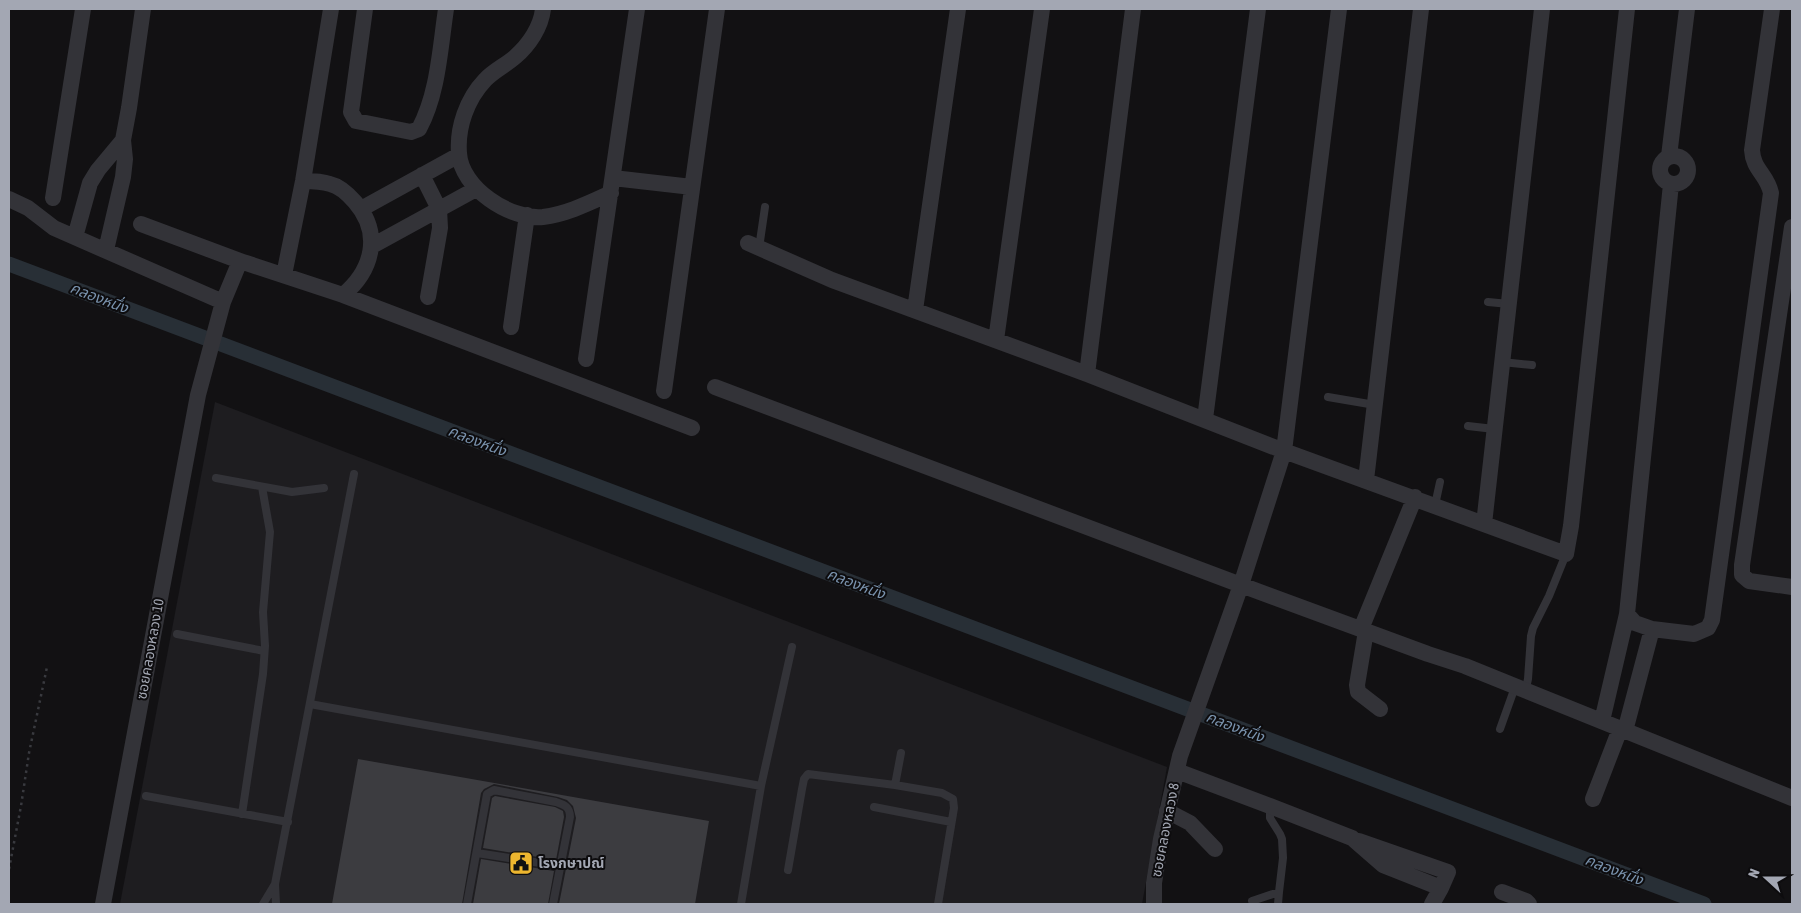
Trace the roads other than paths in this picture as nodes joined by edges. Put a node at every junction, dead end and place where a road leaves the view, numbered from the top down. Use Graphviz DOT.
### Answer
graph roads {
  1 [pos="83,9"];
  2 [pos="143,9"];
  3 [pos="330,9"];
  4 [pos="365,9"];
  5 [pos="446,9"];
  6 [pos="543,9"];
  7 [pos="638,9"];
  8 [pos="717,9"];
  9 [pos="958,9"];
  10 [pos="1042,9"];
  11 [pos="1133,9"];
  12 [pos="1258,9"];
  13 [pos="1338,9"];
  14 [pos="1421,9"];
  15 [pos="1542,9"];
  16 [pos="1627,9"];
  17 [pos="1687,9"];
  18 [pos="1772,9"];
  19 [pos="123,140"];
  20 [pos="459,155"];
  21 [pos="422,175"];
  22 [pos="304,181"];
  23 [pos="612,185"];
  24 [pos="692,187"];
  25 [pos="476,189"];
  26 [pos="53,198"];
  27 [pos="9,199"];
  28 [pos="765,207"];
  29 [pos="361,209"];
  30 [pos="439,209"];
  31 [pos="527,215"];
  32 [pos="141,224"];
  33 [pos="1792,227"];
  34 [pos="75,237"];
  35 [pos="372,246"];
  36 [pos="753,246"];
  37 [pos="106,250"];
  38 [pos="240,261"];
  39 [pos="284,275"];
  40 [pos="343,295"];
  41 [pos="428,297"];
  42 [pos="1488,302"];
  43 [pos="1508,304"];
  44 [pos="222,309"];
  45 [pos="915,310"];
  46 [pos="511,327"];
  47 [pos="996,340"];
  48 [pos="586,359"];
  49 [pos="1502,362"];
  50 [pos="1532,365"];
  51 [pos="1087,374"];
  52 [pos="715,387"];
  53 [pos="664,391"];
  54 [pos="1328,397"];
  55 [pos="1375,406"];
  56 [pos="1205,418"];
  57 [pos="1468,426"];
  58 [pos="692,428"];
  59 [pos="1494,429"];
  60 [pos="1284,451"];
  61 [pos="354,474"];
  62 [pos="216,478"];
  63 [pos="1366,480"];
  64 [pos="1440,482"];
  65 [pos="262,487"];
  66 [pos="324,488"];
  67 [pos="1415,498"];
  68 [pos="1435,505"];
  69 [pos="1484,524"];
  70 [pos="1566,554"];
  71 [pos="1241,585"];
  72 [pos="1792,588"];
  73 [pos="1627,614"];
  74 [pos="1652,629"];
  75 [pos="1363,630"];
  76 [pos="177,634"];
  77 [pos="792,647"];
  78 [pos="264,651"];
  79 [pos="1520,690"];
  80 [pos="310,704"];
  81 [pos="1380,709"];
  82 [pos="1602,722"];
  83 [pos="1500,729"];
  84 [pos="1623,730"];
  85 [pos="901,753"];
  86 [pos="1178,764"];
  87 [pos="895,784"];
  88 [pos="762,786"];
  89 [pos="146,796"];
  90 [pos="1792,798"];
  91 [pos="1593,799"];
  92 [pos="1270,806"];
  93 [pos="874,807"];
  94 [pos="1168,811"];
  95 [pos="242,814"];
  96 [pos="288,822"];
  97 [pos="951,822"];
  98 [pos="1215,849"];
  99 [pos="477,853"];
  100 [pos="560,866"];
  101 [pos="788,870"];
  102 [pos="275,884"];
  103 [pos="1279,892"];
  104 [pos="1502,892"];
  105 [pos="1252,901"];
  106 [pos="103,904"];
  107 [pos="263,904"];
  108 [pos="276,904"];
  109 [pos="467,904"];
  110 [pos="553,904"];
  111 [pos="741,904"];
  112 [pos="938,904"];
  113 [pos="1154,904"];
  114 [pos="1278,904"];
  115 [pos="1432,904"];
  116 [pos="1529,904"];
  1 -- 26 [label="street"];
  2 -- 19 [label="street"];
  3 -- 22 [label="street"];
  4 -- 5 [label="street"];
  6 -- 20 [label="street"];
  7 -- 23 [label="street"];
  8 -- 24 [label="street"];
  9 -- 45 [label="street"];
  10 -- 47 [label="street"];
  11 -- 51 [label="street"];
  12 -- 56 [label="street"];
  13 -- 60 [label="street, ซอยคลองหลวง 8"];
  14 -- 55 [label="street"];
  15 -- 43 [label="street"];
  16 -- 70 [label="street"];
  17 -- 73 [label="street"];
  18 -- 74 [label="street"];
  19 -- 34 [label="street"];
  19 -- 37 [label="street"];
  20 -- 21 [label="street"];
  20 -- 25 [label="street"];
  21 -- 29 [label="street"];
  21 -- 30 [label="street"];
  22 -- 29 [label="street"];
  22 -- 39 [label="street"];
  23 -- 24 [label="street"];
  23 -- 31 [label="street"];
  23 -- 48 [label="street"];
  24 -- 53 [label="street"];
  25 -- 30 [label="street"];
  25 -- 31 [label="street"];
  27 -- 34 [label="street"];
  28 -- 36 [label="lane"];
  29 -- 35 [label="street"];
  30 -- 35 [label="street"];
  30 -- 41 [label="street"];
  31 -- 46 [label="street"];
  32 -- 38 [label="street"];
  33 -- 72 [label="street"];
  34 -- 37 [label="street"];
  35 -- 40 [label="street"];
  36 -- 45 [label="street"];
  37 -- 44 [label="street"];
  38 -- 39 [label="street"];
  38 -- 44 [label="street, ซอยคลองหลวง 10"];
  39 -- 40 [label="street"];
  40 -- 58 [label="street"];
  42 -- 43 [label="lane"];
  43 -- 49 [label="street"];
  44 -- 106 [label="street, ซอยคลองหลวง 10"];
  45 -- 47 [label="street"];
  47 -- 51 [label="street"];
  49 -- 50 [label="lane"];
  49 -- 59 [label="street"];
  51 -- 56 [label="street"];
  52 -- 71 [label="street"];
  54 -- 55 [label="lane"];
  55 -- 63 [label="street"];
  56 -- 60 [label="street"];
  57 -- 59 [label="lane"];
  59 -- 69 [label="street"];
  60 -- 63 [label="street"];
  60 -- 71 [label="street, ซอยคลองหลวง 8"];
  61 -- 80 [label="lane"];
  62 -- 65 [label="lane"];
  63 -- 67 [label="street"];
  64 -- 68 [label="lane"];
  65 -- 66 [label="lane"];
  65 -- 78 [label="lane"];
  67 -- 68 [label="street"];
  67 -- 75 [label="street"];
  68 -- 69 [label="street"];
  69 -- 70 [label="street"];
  70 -- 79 [label="lane"];
  71 -- 75 [label="street"];
  71 -- 86 [label="street, ซอยคลองหลวง 8"];
  73 -- 74 [label="street"];
  73 -- 82 [label="street"];
  74 -- 84 [label="street"];
  75 -- 79 [label="street"];
  75 -- 81 [label="street"];
  76 -- 78 [label="lane"];
  77 -- 88 [label="lane"];
  78 -- 95 [label="lane"];
  79 -- 82 [label="street"];
  79 -- 83 [label="lane"];
  80 -- 88 [label="lane"];
  80 -- 96 [label="lane"];
  82 -- 84 [label="street"];
  84 -- 90 [label="street"];
  84 -- 91 [label="street"];
  85 -- 87 [label="lane"];
  86 -- 92 [label="street"];
  86 -- 94 [label="street, ซอยคลองหลวง 8"];
  87 -- 97 [label="lane"];
  87 -- 101 [label="lane"];
  88 -- 111 [label="lane"];
  89 -- 95 [label="lane"];
  92 -- 103 [label="lane"];
  92 -- 115 [label="street"];
  93 -- 97 [label="lane"];
  94 -- 98 [label="street"];
  94 -- 113 [label="street, ซอยคลองหลวง 8"];
  95 -- 96 [label="lane"];
  96 -- 102 [label="lane"];
  97 -- 112 [label="lane"];
  99 -- 100 [label="lane"];
  99 -- 100 [label="lane"];
  99 -- 109 [label="lane"];
  100 -- 110 [label="lane"];
  102 -- 107 [label="lane"];
  102 -- 108 [label="lane"];
  103 -- 105 [label="lane"];
  103 -- 114 [label="lane"];
  104 -- 116 [label="street"];
}
